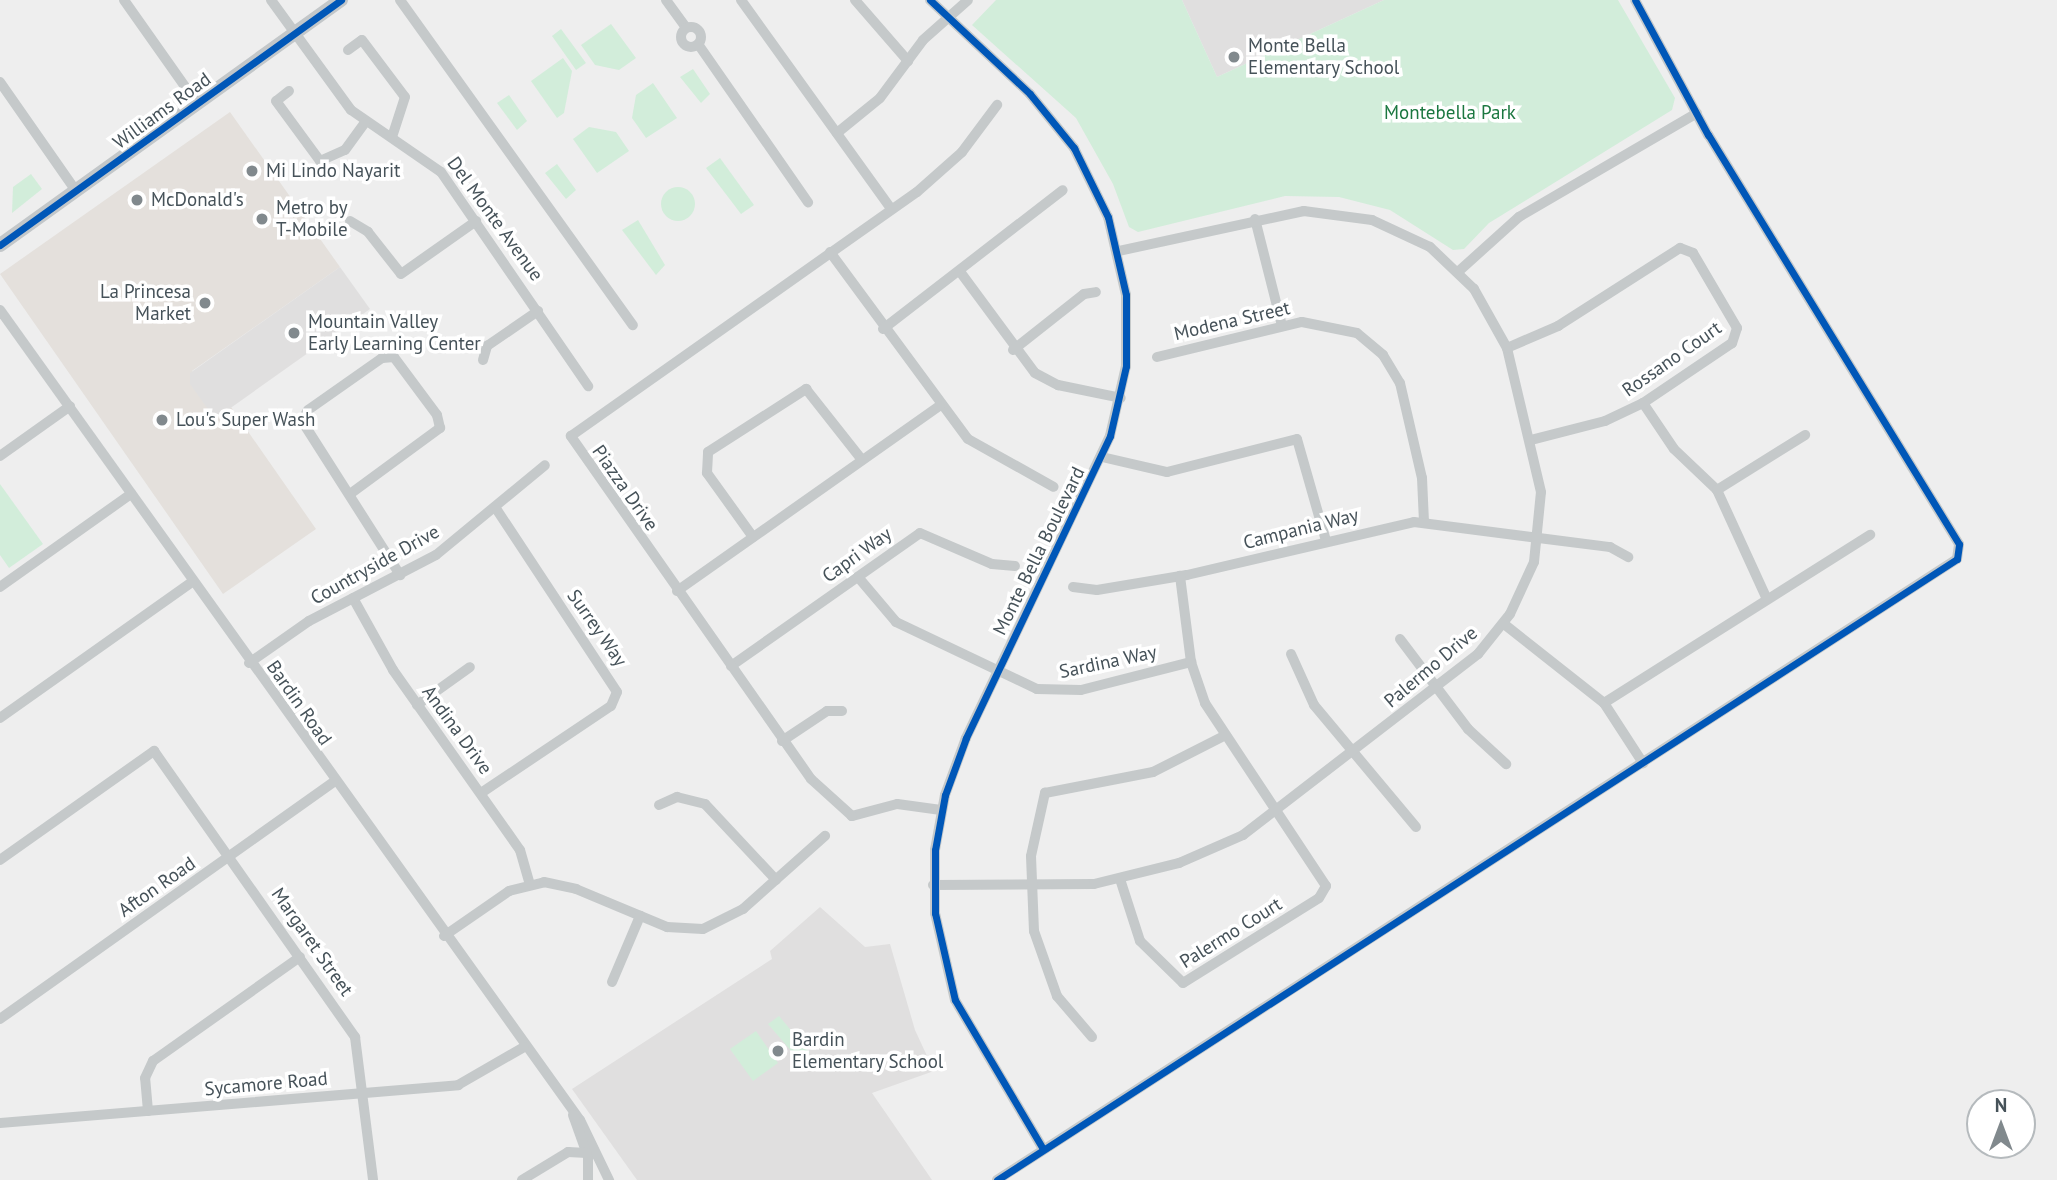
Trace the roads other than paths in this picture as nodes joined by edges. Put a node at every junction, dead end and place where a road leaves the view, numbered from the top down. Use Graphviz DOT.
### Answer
graph roads {
  1 [pos="124,0"];
  2 [pos="271,0"];
  3 [pos="341,0"];
  4 [pos="400,0"];
  5 [pos="666,0"];
  6 [pos="741,0"];
  7 [pos="855,0"];
  8 [pos="930,0"];
  9 [pos="968,0"];
  10 [pos="1635,0"];
  11 [pos="944,18"];
  12 [pos="294,33"];
  13 [pos="348,50"];
  14 [pos="908,61"];
  15 [pos="0,82"];
  16 [pos="289,91"];
  17 [pos="198,105"];
  18 [pos="997,105"];
  19 [pos="1697,113"];
  20 [pos="365,122"];
  21 [pos="837,133"];
  22 [pos="392,137"];
  23 [pos="1063,190"];
  24 [pos="76,191"];
  25 [pos="808,202"];
  26 [pos="891,209"];
  27 [pos="1255,219"];
  28 [pos="476,220"];
  29 [pos="350,222"];
  30 [pos="0,245"];
  31 [pos="1119,251"];
  32 [pos="830,252"];
  33 [pos="1459,271"];
  34 [pos="961,273"];
  35 [pos="1097,292"];
  36 [pos="0,310"];
  37 [pos="538,311"];
  38 [pos="633,325"];
  39 [pos="1282,326"];
  40 [pos="884,329"];
  41 [pos="1507,348"];
  42 [pos="1013,350"];
  43 [pos="1157,357"];
  44 [pos="483,360"];
  45 [pos="588,386"];
  46 [pos="1121,398"];
  47 [pos="1643,403"];
  48 [pos="71,406"];
  49 [pos="939,406"];
  50 [pos="1805,435"];
  51 [pos="1531,440"];
  52 [pos="0,456"];
  53 [pos="1102,457"];
  54 [pos="862,460"];
  55 [pos="545,465"];
  56 [pos="1054,487"];
  57 [pos="1717,490"];
  58 [pos="131,494"];
  59 [pos="350,494"];
  60 [pos="497,510"];
  61 [pos="1424,522"];
  62 [pos="1870,535"];
  63 [pos="1539,536"];
  64 [pos="754,537"];
  65 [pos="1326,541"];
  66 [pos="1628,557"];
  67 [pos="1015,566"];
  68 [pos="400,575"];
  69 [pos="1180,576"];
  70 [pos="858,577"];
  71 [pos="192,582"];
  72 [pos="0,587"];
  73 [pos="1073,587"];
  74 [pos="677,591"];
  75 [pos="352,598"];
  76 [pos="1767,599"];
  77 [pos="1504,624"];
  78 [pos="1400,639"];
  79 [pos="1291,654"];
  80 [pos="1191,662"];
  81 [pos="249,663"];
  82 [pos="731,666"];
  83 [pos="470,667"];
  84 [pos="998,671"];
  85 [pos="1435,688"];
  86 [pos="1604,703"];
  87 [pos="417,705"];
  88 [pos="842,711"];
  89 [pos="0,718"];
  90 [pos="1222,737"];
  91 [pos="782,741"];
  92 [pos="1353,755"];
  93 [pos="1643,763"];
  94 [pos="1506,764"];
  95 [pos="333,782"];
  96 [pos="481,793"];
  97 [pos="659,805"];
  98 [pos="941,810"];
  99 [pos="1281,811"];
  100 [pos="1416,827"];
  101 [pos="825,836"];
  102 [pos="230,856"];
  103 [pos="0,860"];
  104 [pos="1120,879"];
  105 [pos="776,880"];
  106 [pos="530,884"];
  107 [pos="933,885"];
  108 [pos="1029,887"];
  109 [pos="640,916"];
  110 [pos="444,936"];
  111 [pos="300,957"];
  112 [pos="612,982"];
  113 [pos="0,1019"];
  114 [pos="1092,1037"];
  115 [pos="524,1047"];
  116 [pos="366,1093"];
  117 [pos="148,1111"];
  118 [pos="573,1115"];
  119 [pos="0,1123"];
  120 [pos="1043,1149"];
  121 [pos="587,1153"];
  122 [pos="373,1180"];
  123 [pos="522,1180"];
  124 [pos="588,1180"];
  125 [pos="609,1180"];
  126 [pos="997,1180"];
  1 -- 17 [label="street"];
  2 -- 12 [label="street, Del Monte Avenue"];
  3 -- 12 [label="main road, Williams Road"];
  4 -- 38 [label="street"];
  5 -- 25 [label="street"];
  6 -- 21 [label="street"];
  7 -- 14 [label="street"];
  8 -- 11 [label="street, Monte Bella Boulevard"];
  9 -- 11 [label="street"];
  10 -- 19 [label="street"];
  11 -- 14 [label="street"];
  11 -- 31 [label="street, Monte Bella Boulevard"];
  12 -- 17 [label="main road, Williams Road"];
  12 -- 20 [label="street, Del Monte Avenue"];
  13 -- 22 [label="street"];
  14 -- 21 [label="street"];
  15 -- 24 [label="street"];
  16 -- 20 [label="street"];
  17 -- 24 [label="main road, Williams Road"];
  18 -- 26 [label="street, Piazza Drive"];
  19 -- 33 [label="street"];
  19 -- 93 [label="street"];
  20 -- 22 [label="street, Del Monte Avenue"];
  21 -- 26 [label="street"];
  22 -- 28 [label="street, Del Monte Avenue"];
  23 -- 34 [label="street"];
  24 -- 30 [label="main road, Williams Road"];
  26 -- 32 [label="street, Piazza Drive"];
  27 -- 31 [label="street, Palermo Drive"];
  27 -- 33 [label="street, Palermo Drive"];
  27 -- 39 [label="street"];
  28 -- 29 [label="street"];
  28 -- 37 [label="street, Del Monte Avenue"];
  31 -- 46 [label="street, Monte Bella Boulevard"];
  32 -- 40 [label="street"];
  32 -- 74 [label="street, Piazza Drive"];
  33 -- 41 [label="street, Palermo Drive"];
  34 -- 40 [label="street"];
  34 -- 42 [label="street"];
  35 -- 42 [label="street"];
  36 -- 48 [label="street, Bardin Road"];
  37 -- 44 [label="street"];
  37 -- 45 [label="street, Del Monte Avenue"];
  39 -- 43 [label="street, Modena Street"];
  39 -- 61 [label="street, Modena Street"];
  40 -- 49 [label="street"];
  41 -- 47 [label="street, Rossano Court"];
  41 -- 51 [label="street, Palermo Drive"];
  42 -- 46 [label="street"];
  46 -- 53 [label="street, Monte Bella Boulevard"];
  47 -- 51 [label="street, Rossano Court"];
  47 -- 57 [label="street"];
  48 -- 52 [label="street"];
  48 -- 58 [label="street, Bardin Road"];
  49 -- 54 [label="street"];
  49 -- 56 [label="street"];
  50 -- 57 [label="street"];
  51 -- 63 [label="street, Palermo Drive"];
  53 -- 65 [label="street"];
  53 -- 84 [label="street, Monte Bella Boulevard"];
  54 -- 64 [label="street"];
  54 -- 64 [label="street"];
  55 -- 60 [label="street, Countryside Drive"];
  57 -- 76 [label="street"];
  58 -- 71 [label="street, Bardin Road"];
  58 -- 72 [label="street"];
  59 -- 59 [label="street"];
  59 -- 68 [label="street"];
  60 -- 68 [label="street, Countryside Drive"];
  60 -- 96 [label="street, Surrey Way"];
  61 -- 63 [label="street, Campania Way"];
  61 -- 65 [label="street, Campania Way"];
  62 -- 76 [label="street"];
  63 -- 66 [label="street, Campania Way"];
  63 -- 77 [label="street, Palermo Drive"];
  64 -- 74 [label="street"];
  65 -- 69 [label="street, Campania Way"];
  67 -- 70 [label="street, Capri Way"];
  68 -- 75 [label="street, Countryside Drive"];
  69 -- 73 [label="street, Campania Way"];
  69 -- 80 [label="street"];
  70 -- 82 [label="street, Capri Way"];
  70 -- 84 [label="street, Sardina Way"];
  71 -- 81 [label="street, Bardin Road"];
  71 -- 89 [label="street"];
  74 -- 82 [label="street, Piazza Drive"];
  75 -- 81 [label="street, Countryside Drive"];
  75 -- 87 [label="street, Andina Drive"];
  76 -- 86 [label="street"];
  77 -- 85 [label="street, Palermo Drive"];
  77 -- 86 [label="street"];
  78 -- 85 [label="street"];
  79 -- 92 [label="street"];
  80 -- 84 [label="street, Sardina Way"];
  80 -- 90 [label="street"];
  81 -- 95 [label="street, Bardin Road"];
  82 -- 91 [label="street, Piazza Drive"];
  83 -- 87 [label="street"];
  84 -- 98 [label="street, Monte Bella Boulevard"];
  85 -- 92 [label="street, Palermo Drive"];
  85 -- 94 [label="street"];
  86 -- 93 [label="street"];
  87 -- 96 [label="street, Andina Drive"];
  88 -- 91 [label="street"];
  90 -- 99 [label="street"];
  90 -- 108 [label="street"];
  91 -- 98 [label="street, Piazza Drive"];
  92 -- 99 [label="street, Palermo Drive"];
  92 -- 100 [label="street"];
  93 -- 120 [label="street"];
  95 -- 102 [label="street, Afton Road"];
  95 -- 110 [label="street, Bardin Road"];
  96 -- 106 [label="street, Andina Drive"];
  97 -- 105 [label="street"];
  98 -- 107 [label="street, Monte Bella Boulevard"];
  99 -- 104 [label="street, Palermo Drive"];
  99 -- 104 [label="street, Palermo Court"];
  101 -- 105 [label="street"];
  102 -- 103 [label="street, Margaret Street"];
  102 -- 111 [label="street, Margaret Street"];
  102 -- 113 [label="street, Afton Road"];
  104 -- 108 [label="street, Palermo Drive"];
  105 -- 109 [label="street"];
  106 -- 109 [label="street"];
  106 -- 110 [label="street"];
  107 -- 108 [label="street, Palermo Drive"];
  107 -- 120 [label="street, Monte Bella Boulevard"];
  108 -- 114 [label="street"];
  109 -- 112 [label="street"];
  110 -- 115 [label="street, Bardin Road"];
  111 -- 116 [label="street, Margaret Street"];
  111 -- 117 [label="street"];
  115 -- 116 [label="street, Sycamore Road"];
  115 -- 118 [label="street, Bardin Road"];
  116 -- 117 [label="street, Sycamore Road"];
  116 -- 122 [label="street, Margaret Street"];
  117 -- 119 [label="street, Sycamore Road"];
  118 -- 121 [label="street, Bardin Road"];
  118 -- 125 [label="street, Bardin Road"];
  120 -- 126 [label="street"];
  121 -- 123 [label="street"];
  121 -- 124 [label="street, Bardin Road"];
}
